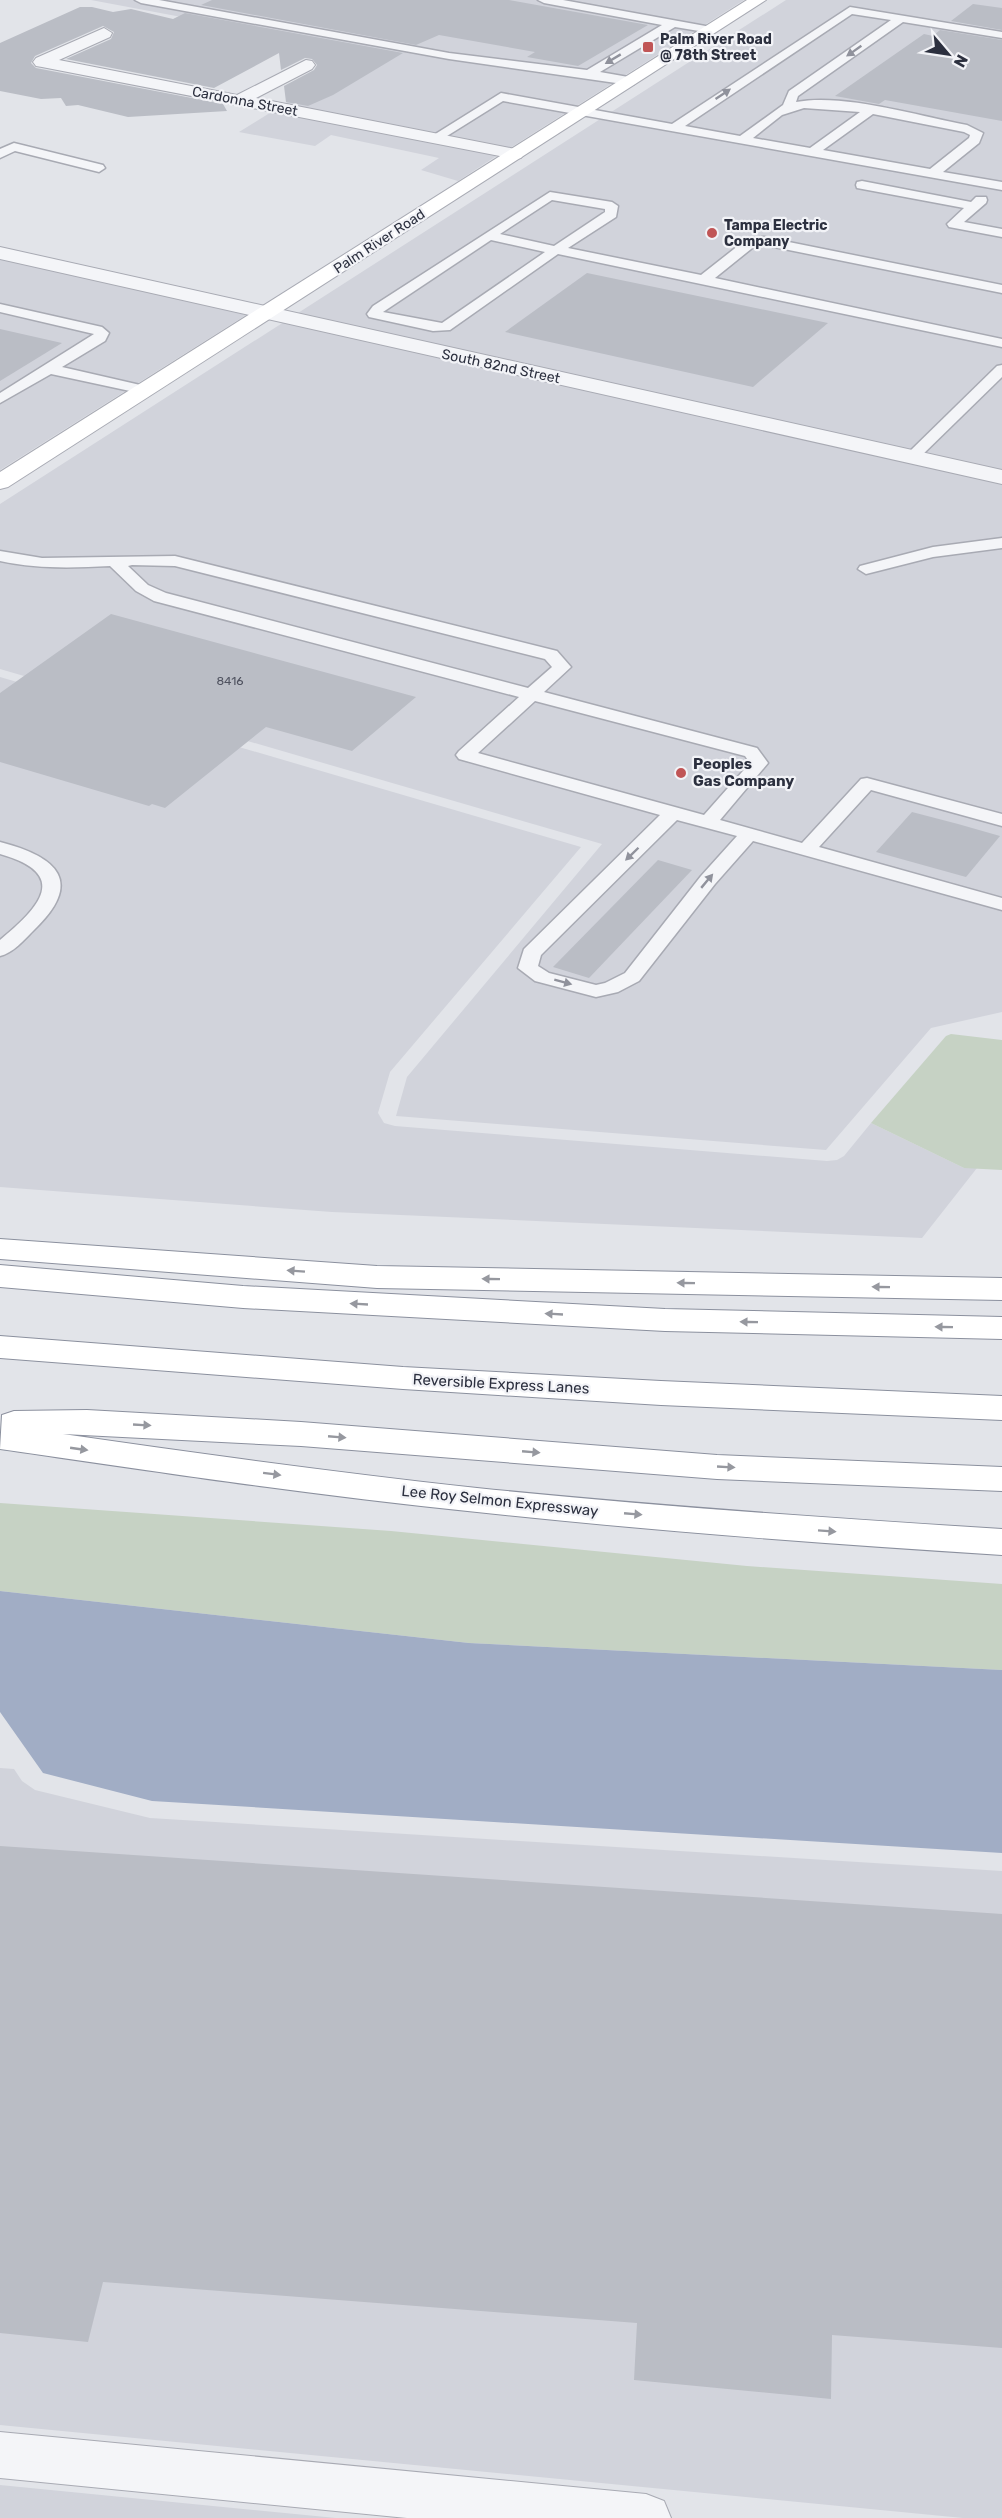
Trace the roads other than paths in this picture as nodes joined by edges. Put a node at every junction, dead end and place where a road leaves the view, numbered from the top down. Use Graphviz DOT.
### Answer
graph roads {
  1 [pos="141,0"];
  2 [pos="614,0"];
  3 [pos="758,0"];
  4 [pos="552,1"];
  5 [pos="598,10"];
  6 [pos="902,18"];
  7 [pos="673,23"];
  8 [pos="711,30"];
  9 [pos="104,33"];
  10 [pos="1002,35"];
  11 [pos="306,65"];
  12 [pos="589,74"];
  13 [pos="630,81"];
  14 [pos="518,88"];
  15 [pos="501,97"];
  16 [pos="240,100"];
  17 [pos="788,107"];
  18 [pos="870,111"];
  19 [pos="581,112"];
  20 [pos="675,127"];
  21 [pos="435,138"];
  22 [pos="744,140"];
  23 [pos="0,143"];
  24 [pos="14,147"];
  25 [pos="813,152"];
  26 [pos="0,154"];
  27 [pos="515,154"];
  28 [pos="99,168"];
  29 [pos="933,173"];
  30 [pos="862,185"];
  31 [pos="1000,185"];
  32 [pos="974,206"];
  33 [pos="1002,233"];
  34 [pos="489,236"];
  35 [pos="556,250"];
  36 [pos="0,253"];
  37 [pos="704,280"];
  38 [pos="1002,289"];
  39 [pos="0,308"];
  40 [pos="265,314"];
  41 [pos="1002,343"];
  42 [pos="49,369"];
  43 [pos="1002,369"];
  44 [pos="144,390"];
  45 [pos="0,399"];
  46 [pos="912,457"];
  47 [pos="1002,477"];
  48 [pos="0,482"];
  49 [pos="1002,543"];
  50 [pos="0,556"];
  51 [pos="112,560"];
  52 [pos="866,569"];
  53 [pos="531,696"];
  54 [pos="673,813"];
  55 [pos="1002,820"];
  56 [pos="708,822"];
  57 [pos="749,834"];
  58 [pos="0,848"];
  59 [pos="806,850"];
  60 [pos="1002,904"];
  61 [pos="0,950"];
  62 [pos="0,1249"];
  63 [pos="0,1276"];
  64 [pos="1002,1289"];
  65 [pos="1002,1328"];
  66 [pos="0,1347"];
  67 [pos="1002,1408"];
  68 [pos="0,1425"];
  69 [pos="0,1437"];
  70 [pos="1002,1479"];
  71 [pos="1002,1542"];
  72 [pos="0,2455"];
  73 [pos="646,2518"];
  1 -- 12 [label="lane"];
  2 -- 5 [label="lane"];
  3 -- 8 [label="main road, Palm River Road"];
  4 -- 5 [label="lane"];
  5 -- 7 [label="lane"];
  6 -- 10 [label="lane"];
  6 -- 17 [label="lane, one-way"];
  20 -- 6 [label="lane, one-way"];
  7 -- 8 [label="lane"];
  7 -- 12 [label="lane, one-way"];
  8 -- 13 [label="main road, Palm River Road"];
  9 -- 16 [label="street, Cardonna Street"];
  11 -- 16 [label="street"];
  12 -- 13 [label="lane"];
  13 -- 19 [label="main road, Palm River Road"];
  14 -- 15 [label="lane"];
  15 -- 19 [label="lane"];
  15 -- 21 [label="lane"];
  16 -- 21 [label="street, Cardonna Street"];
  17 -- 18 [label="lane"];
  17 -- 22 [label="lane"];
  18 -- 25 [label="lane"];
  18 -- 29 [label="lane"];
  19 -- 20 [label="lane"];
  19 -- 27 [label="main road, Palm River Road"];
  20 -- 22 [label="lane"];
  21 -- 27 [label="street, Cardonna Street"];
  22 -- 25 [label="lane"];
  23 -- 24 [label="lane"];
  24 -- 26 [label="lane"];
  24 -- 28 [label="lane"];
  25 -- 29 [label="lane"];
  27 -- 40 [label="main road, Palm River Road"];
  29 -- 31 [label="lane"];
  30 -- 32 [label="lane"];
  31 -- 32 [label="lane"];
  32 -- 33 [label="lane"];
  34 -- 35 [label="lane"];
  34 -- 35 [label="lane"];
  34 -- 35 [label="lane"];
  35 -- 37 [label="lane"];
  36 -- 40 [label="street, South 82nd Street"];
  37 -- 38 [label="lane"];
  37 -- 41 [label="lane"];
  39 -- 42 [label="lane"];
  40 -- 44 [label="main road, Palm River Road"];
  40 -- 46 [label="street, South 82nd Street"];
  42 -- 44 [label="lane"];
  42 -- 45 [label="lane"];
  43 -- 46 [label="lane"];
  44 -- 48 [label="main road, Palm River Road"];
  46 -- 47 [label="street, South 82nd Street"];
  49 -- 52 [label="lane"];
  50 -- 51 [label="lane"];
  51 -- 53 [label="lane"];
  51 -- 53 [label="lane"];
  53 -- 54 [label="lane"];
  53 -- 56 [label="lane"];
  54 -- 56 [label="lane"];
  54 -- 57 [label="lane, one-way"];
  55 -- 59 [label="lane"];
  56 -- 57 [label="lane"];
  57 -- 59 [label="lane"];
  58 -- 61 [label="lane"];
  59 -- 60 [label="lane"];
  64 -- 62 [label="main road, one-way"];
  65 -- 63 [label="main road, one-way"];
  66 -- 67 [label="main road, Reversible Express Lanes"];
  68 -- 70 [label="main road, one-way"];
  69 -- 71 [label="main road, Lee Roy Selmon Expressway, one-way"];
  72 -- 73 [label="street"];
}
